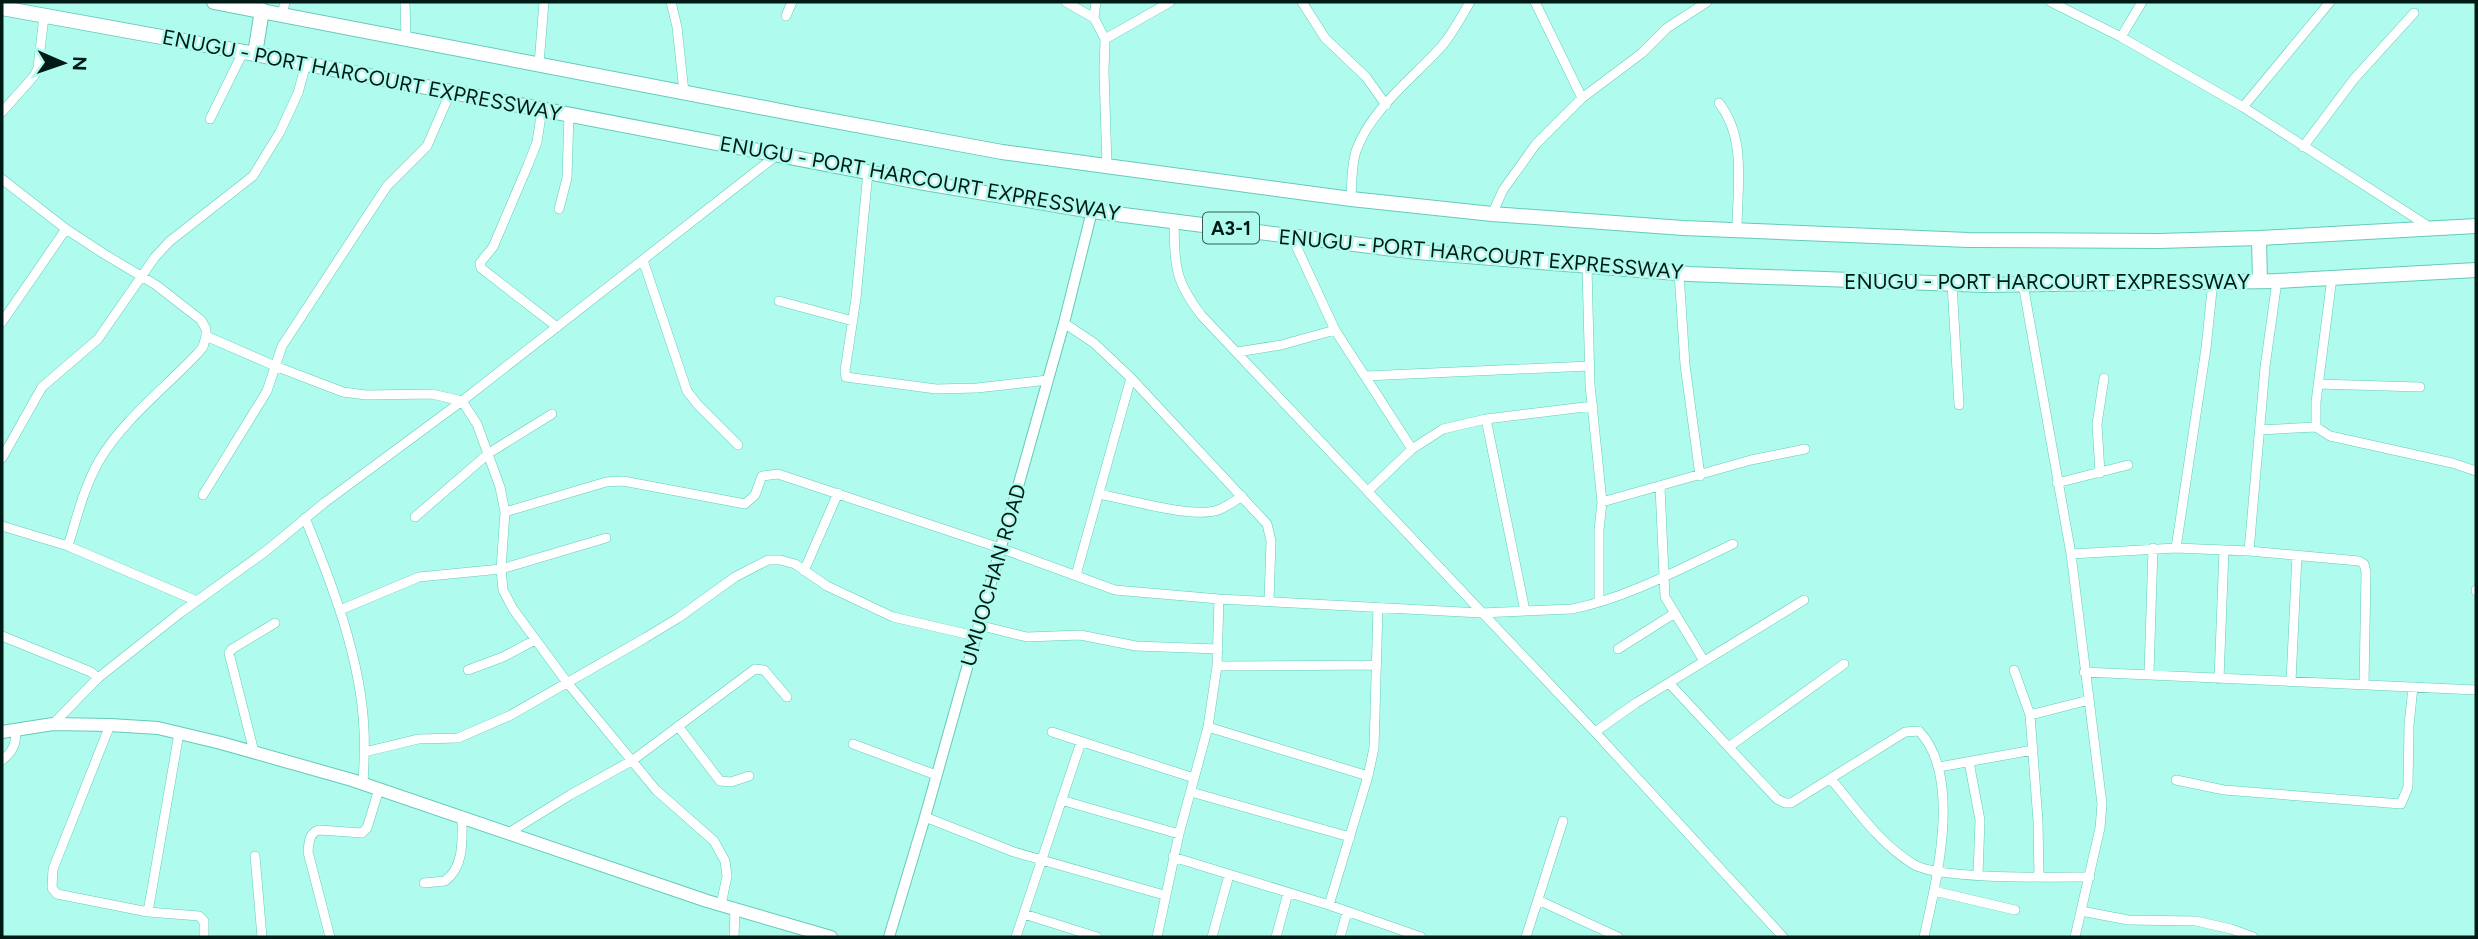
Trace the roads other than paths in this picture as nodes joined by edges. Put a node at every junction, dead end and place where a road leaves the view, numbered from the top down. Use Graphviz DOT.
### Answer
graph roads {
  1 [pos="405,2"];
  2 [pos="544,2"];
  3 [pos="671,2"];
  4 [pos="792,2"];
  5 [pos="1066,2"];
  6 [pos="1096,2"];
  7 [pos="1170,2"];
  8 [pos="1302,2"];
  9 [pos="1470,2"];
  10 [pos="1535,2"];
  11 [pos="1707,2"];
  12 [pos="2142,2"];
  13 [pos="2330,2"];
  14 [pos="222,3"];
  15 [pos="2055,3"];
  16 [pos="283,8"];
  17 [pos="2,9"];
  18 [pos="262,10"];
  19 [pos="2414,13"];
  20 [pos="44,16"];
  21 [pos="786,16"];
  22 [pos="1094,18"];
  23 [pos="2121,37"];
  24 [pos="406,38"];
  25 [pos="1105,39"];
  26 [pos="249,53"];
  27 [pos="306,64"];
  28 [pos="539,64"];
  29 [pos="451,91"];
  30 [pos="684,92"];
  31 [pos="1582,98"];
  32 [pos="1719,103"];
  33 [pos="1386,104"];
  34 [pos="2244,107"];
  35 [pos="542,108"];
  36 [pos="2,112"];
  37 [pos="569,114"];
  38 [pos="210,119"];
  39 [pos="2303,147"];
  40 [pos="778,154"];
  41 [pos="1107,166"];
  42 [pos="867,172"];
  43 [pos="2,179"];
  44 [pos="1351,199"];
  45 [pos="559,209"];
  46 [pos="1092,211"];
  47 [pos="1492,214"];
  48 [pos="1174,221"];
  49 [pos="2476,226"];
  50 [pos="66,229"];
  51 [pos="2432,229"];
  52 [pos="1737,230"];
  53 [pos="1292,237"];
  54 [pos="2259,238"];
  55 [pos="643,260"];
  56 [pos="1587,267"];
  57 [pos="2476,270"];
  58 [pos="1679,273"];
  59 [pos="142,277"];
  60 [pos="2332,277"];
  61 [pos="2213,281"];
  62 [pos="2260,281"];
  63 [pos="2277,281"];
  64 [pos="1952,284"];
  65 [pos="2023,284"];
  66 [pos="779,300"];
  67 [pos="853,321"];
  68 [pos="2,322"];
  69 [pos="1064,323"];
  70 [pos="557,327"];
  71 [pos="1335,330"];
  72 [pos="206,336"];
  73 [pos="1237,352"];
  74 [pos="275,366"];
  75 [pos="1589,366"];
  76 [pos="1365,376"];
  77 [pos="1131,378"];
  78 [pos="2104,378"];
  79 [pos="1048,380"];
  80 [pos="2318,384"];
  81 [pos="2420,387"];
  82 [pos="462,401"];
  83 [pos="1959,405"];
  84 [pos="1593,406"];
  85 [pos="552,414"];
  86 [pos="1486,419"];
  87 [pos="2316,427"];
  88 [pos="2259,430"];
  89 [pos="738,445"];
  90 [pos="1412,449"];
  91 [pos="1805,449"];
  92 [pos="489,453"];
  93 [pos="2,458"];
  94 [pos="2128,466"];
  95 [pos="2476,471"];
  96 [pos="2100,473"];
  97 [pos="1700,476"];
  98 [pos="2057,483"];
  99 [pos="1660,487"];
  100 [pos="1368,491"];
  101 [pos="838,494"];
  102 [pos="1098,494"];
  103 [pos="203,495"];
  104 [pos="1242,496"];
  105 [pos="1602,502"];
  106 [pos="505,512"];
  107 [pos="415,517"];
  108 [pos="305,518"];
  109 [pos="2,526"];
  110 [pos="606,538"];
  111 [pos="1733,544"];
  112 [pos="68,546"];
  113 [pos="1000,548"];
  114 [pos="2153,548"];
  115 [pos="2176,548"];
  116 [pos="2224,550"];
  117 [pos="2249,551"];
  118 [pos="2071,554"];
  119 [pos="2297,555"];
  120 [pos="501,569"];
  121 [pos="804,571"];
  122 [pos="1076,575"];
  123 [pos="1664,576"];
  124 [pos="1219,599"];
  125 [pos="1804,600"];
  126 [pos="197,601"];
  127 [pos="1269,601"];
  128 [pos="1599,602"];
  129 [pos="1378,607"];
  130 [pos="340,610"];
  131 [pos="1525,611"];
  132 [pos="1481,613"];
  133 [pos="1675,613"];
  134 [pos="275,623"];
  135 [pos="976,630"];
  136 [pos="2,636"];
  137 [pos="536,640"];
  138 [pos="1218,649"];
  139 [pos="1618,649"];
  140 [pos="1704,661"];
  141 [pos="1843,664"];
  142 [pos="1377,665"];
  143 [pos="1217,666"];
  144 [pos="468,670"];
  145 [pos="2014,670"];
  146 [pos="2084,672"];
  147 [pos="2150,673"];
  148 [pos="99,678"];
  149 [pos="2218,679"];
  150 [pos="566,681"];
  151 [pos="2291,681"];
  152 [pos="1669,683"];
  153 [pos="2364,685"];
  154 [pos="2413,687"];
  155 [pos="2476,690"];
  156 [pos="786,697"];
  157 [pos="2089,700"];
  158 [pos="2030,715"];
  159 [pos="53,724"];
  160 [pos="110,725"];
  161 [pos="678,726"];
  162 [pos="1208,727"];
  163 [pos="16,730"];
  164 [pos="2,732"];
  165 [pos="1052,732"];
  166 [pos="1595,732"];
  167 [pos="179,733"];
  168 [pos="1081,742"];
  169 [pos="853,744"];
  170 [pos="1730,746"];
  171 [pos="2033,750"];
  172 [pos="254,752"];
  173 [pos="364,752"];
  174 [pos="2,760"];
  175 [pos="633,760"];
  176 [pos="1969,762"];
  177 [pos="1939,767"];
  178 [pos="936,775"];
  179 [pos="749,776"];
  180 [pos="1368,776"];
  181 [pos="1194,778"];
  182 [pos="1831,779"];
  183 [pos="2176,779"];
  184 [pos="363,783"];
  185 [pos="379,789"];
  186 [pos="1191,792"];
  187 [pos="1060,800"];
  188 [pos="462,816"];
  189 [pos="925,817"];
  190 [pos="1563,821"];
  191 [pos="510,832"];
  192 [pos="1179,834"];
  193 [pos="1350,837"];
  194 [pos="255,856"];
  195 [pos="1173,857"];
  196 [pos="1041,860"];
  197 [pos="1938,871"];
  198 [pos="1229,875"];
  199 [pos="1978,875"];
  200 [pos="2039,877"];
  201 [pos="2090,877"];
  202 [pos="424,883"];
  203 [pos="1934,891"];
  204 [pos="1288,893"];
  205 [pos="1164,895"];
  206 [pos="1538,900"];
  207 [pos="721,905"];
  208 [pos="1329,905"];
  209 [pos="735,909"];
  210 [pos="2015,910"];
  211 [pos="2081,911"];
  212 [pos="148,912"];
  213 [pos="1347,912"];
  214 [pos="1024,914"];
  215 [pos="1409,935"];
  216 [pos="204,937"];
  217 [pos="262,937"];
  218 [pos="330,937"];
  219 [pos="734,937"];
  220 [pos="831,937"];
  221 [pos="889,937"];
  222 [pos="1016,937"];
  223 [pos="1097,937"];
  224 [pos="1157,937"];
  225 [pos="1212,937"];
  226 [pos="1276,937"];
  227 [pos="1340,937"];
  228 [pos="1421,937"];
  229 [pos="1526,937"];
  230 [pos="1618,937"];
  231 [pos="1783,937"];
  232 [pos="1924,937"];
  233 [pos="2075,937"];
  234 [pos="2253,937"];
  1 -- 24 [label="street"];
  2 -- 28 [label="street"];
  3 -- 30 [label="street"];
  4 -- 21 [label="street"];
  5 -- 22 [label="street"];
  6 -- 22 [label="street"];
  7 -- 25 [label="street"];
  8 -- 33 [label="street"];
  9 -- 33 [label="street"];
  10 -- 31 [label="street"];
  11 -- 31 [label="street"];
  12 -- 23 [label="street"];
  13 -- 34 [label="street"];
  14 -- 18 [label="highway, ENUGU - PORT HARCOURT EXPRESSWAY / A3-1"];
  15 -- 23 [label="street"];
  16 -- 18 [label="highway, ENUGU - PORT HARCOURT EXPRESSWAY / A3-1"];
  16 -- 24 [label="highway, ENUGU - PORT HARCOURT EXPRESSWAY / A3-1"];
  17 -- 20 [label="highway, ENUGU - PORT HARCOURT EXPRESSWAY / A3-1"];
  18 -- 26 [label="highway"];
  19 -- 39 [label="street"];
  20 -- 26 [label="highway, ENUGU - PORT HARCOURT EXPRESSWAY / A3-1"];
  20 -- 36 [label="street"];
  22 -- 25 [label="street"];
  23 -- 34 [label="street"];
  24 -- 28 [label="highway, ENUGU - PORT HARCOURT EXPRESSWAY / A3-1"];
  25 -- 41 [label="street"];
  26 -- 27 [label="highway, ENUGU - PORT HARCOURT EXPRESSWAY / A3-1"];
  26 -- 38 [label="street"];
  27 -- 29 [label="highway, ENUGU - PORT HARCOURT EXPRESSWAY / A3-1"];
  27 -- 59 [label="street"];
  28 -- 30 [label="highway, ENUGU - PORT HARCOURT EXPRESSWAY / A3-1"];
  29 -- 35 [label="highway, ENUGU - PORT HARCOURT EXPRESSWAY / A3-1"];
  29 -- 74 [label="street"];
  30 -- 41 [label="highway, ENUGU - PORT HARCOURT EXPRESSWAY / A3-1"];
  31 -- 47 [label="street"];
  32 -- 52 [label="street"];
  33 -- 44 [label="street"];
  34 -- 39 [label="street"];
  35 -- 37 [label="highway, ENUGU - PORT HARCOURT EXPRESSWAY / A3-1"];
  35 -- 70 [label="street"];
  37 -- 40 [label="highway, ENUGU - PORT HARCOURT EXPRESSWAY / A3-1"];
  37 -- 45 [label="street"];
  39 -- 51 [label="street"];
  40 -- 42 [label="highway, ENUGU - PORT HARCOURT EXPRESSWAY / A3-1"];
  40 -- 55 [label="street"];
  41 -- 44 [label="highway, ENUGU - PORT HARCOURT EXPRESSWAY / A3-1"];
  42 -- 46 [label="highway, ENUGU - PORT HARCOURT EXPRESSWAY / A3-1"];
  42 -- 67 [label="street"];
  43 -- 50 [label="street"];
  44 -- 47 [label="highway, ENUGU - PORT HARCOURT EXPRESSWAY / A3-1"];
  46 -- 48 [label="highway, ENUGU - PORT HARCOURT EXPRESSWAY / A3-1"];
  46 -- 69 [label="street, UMUOCHAN ROAD"];
  47 -- 52 [label="highway, ENUGU - PORT HARCOURT EXPRESSWAY / A3-1"];
  48 -- 53 [label="highway, ENUGU - PORT HARCOURT EXPRESSWAY / A3-1"];
  48 -- 73 [label="street"];
  49 -- 51 [label="highway, ENUGU - PORT HARCOURT EXPRESSWAY / A3-1"];
  50 -- 59 [label="street"];
  50 -- 68 [label="street"];
  51 -- 54 [label="highway, ENUGU - PORT HARCOURT EXPRESSWAY / A3-1"];
  52 -- 54 [label="highway, ENUGU - PORT HARCOURT EXPRESSWAY / A3-1"];
  53 -- 56 [label="highway, ENUGU - PORT HARCOURT EXPRESSWAY / A3-1"];
  53 -- 71 [label="street"];
  54 -- 62 [label="highway"];
  55 -- 70 [label="street"];
  55 -- 89 [label="street"];
  56 -- 58 [label="highway, ENUGU - PORT HARCOURT EXPRESSWAY / A3-1"];
  56 -- 75 [label="street"];
  57 -- 60 [label="highway, ENUGU - PORT HARCOURT EXPRESSWAY / A3-1"];
  58 -- 64 [label="highway, ENUGU - PORT HARCOURT EXPRESSWAY / A3-1"];
  58 -- 97 [label="street"];
  59 -- 72 [label="street"];
  59 -- 93 [label="street"];
  60 -- 63 [label="highway, ENUGU - PORT HARCOURT EXPRESSWAY / A3-1"];
  60 -- 80 [label="street"];
  61 -- 62 [label="highway, ENUGU - PORT HARCOURT EXPRESSWAY / A3-1"];
  61 -- 65 [label="highway, ENUGU - PORT HARCOURT EXPRESSWAY / A3-1"];
  61 -- 115 [label="street"];
  62 -- 63 [label="highway, ENUGU - PORT HARCOURT EXPRESSWAY / A3-1"];
  63 -- 88 [label="street"];
  64 -- 65 [label="highway, ENUGU - PORT HARCOURT EXPRESSWAY / A3-1"];
  64 -- 83 [label="street"];
  65 -- 98 [label="street"];
  66 -- 67 [label="street"];
  67 -- 79 [label="street"];
  69 -- 77 [label="street"];
  69 -- 79 [label="street, UMUOCHAN ROAD"];
  70 -- 82 [label="street"];
  71 -- 73 [label="street"];
  71 -- 76 [label="street"];
  72 -- 74 [label="street"];
  72 -- 112 [label="street"];
  73 -- 100 [label="street"];
  74 -- 82 [label="street"];
  74 -- 103 [label="street"];
  75 -- 76 [label="street"];
  75 -- 84 [label="street"];
  76 -- 90 [label="street"];
  77 -- 102 [label="street"];
  77 -- 104 [label="street"];
  78 -- 96 [label="street"];
  79 -- 113 [label="street, UMUOCHAN ROAD"];
  80 -- 81 [label="street"];
  80 -- 87 [label="street"];
  82 -- 92 [label="street"];
  82 -- 108 [label="street"];
  84 -- 86 [label="street"];
  84 -- 105 [label="street"];
  85 -- 92 [label="street"];
  86 -- 90 [label="street"];
  86 -- 131 [label="street"];
  87 -- 88 [label="street"];
  87 -- 95 [label="street"];
  88 -- 117 [label="street"];
  90 -- 100 [label="street"];
  91 -- 97 [label="street"];
  92 -- 106 [label="street"];
  92 -- 107 [label="street"];
  94 -- 96 [label="street"];
  96 -- 98 [label="street"];
  97 -- 99 [label="street"];
  98 -- 118 [label="street"];
  99 -- 105 [label="street"];
  99 -- 123 [label="street"];
  100 -- 132 [label="street"];
  101 -- 106 [label="street"];
  101 -- 113 [label="street"];
  101 -- 121 [label="street"];
  102 -- 104 [label="street"];
  102 -- 122 [label="street"];
  104 -- 127 [label="street"];
  105 -- 128 [label="street"];
  106 -- 120 [label="street"];
  108 -- 126 [label="street"];
  108 -- 130 [label="street"];
  109 -- 112 [label="street"];
  110 -- 120 [label="street"];
  111 -- 123 [label="street"];
  112 -- 126 [label="street"];
  113 -- 122 [label="street"];
  113 -- 135 [label="street, UMUOCHAN ROAD"];
  114 -- 115 [label="street"];
  114 -- 118 [label="street"];
  114 -- 147 [label="street"];
  115 -- 116 [label="street"];
  116 -- 117 [label="street"];
  116 -- 149 [label="street"];
  117 -- 119 [label="street"];
  118 -- 146 [label="street"];
  119 -- 151 [label="street"];
  119 -- 153 [label="street"];
  120 -- 130 [label="street"];
  120 -- 137 [label="street"];
  121 -- 135 [label="street"];
  121 -- 150 [label="street"];
  122 -- 124 [label="street"];
  123 -- 128 [label="street"];
  123 -- 133 [label="street"];
  124 -- 127 [label="street"];
  124 -- 138 [label="street"];
  125 -- 140 [label="street"];
  126 -- 148 [label="street"];
  127 -- 129 [label="street"];
  128 -- 131 [label="street"];
  129 -- 132 [label="street"];
  129 -- 142 [label="street"];
  130 -- 173 [label="street"];
  131 -- 132 [label="street"];
  132 -- 166 [label="street"];
  133 -- 139 [label="street"];
  133 -- 140 [label="street"];
  134 -- 172 [label="street"];
  135 -- 138 [label="street"];
  135 -- 178 [label="street, UMUOCHAN ROAD"];
  136 -- 148 [label="street"];
  137 -- 144 [label="street"];
  137 -- 150 [label="street"];
  138 -- 143 [label="street"];
  140 -- 152 [label="street"];
  141 -- 170 [label="street"];
  142 -- 143 [label="street"];
  142 -- 180 [label="street"];
  143 -- 162 [label="street"];
  145 -- 158 [label="street"];
  146 -- 147 [label="street"];
  146 -- 157 [label="street"];
  147 -- 149 [label="street"];
  148 -- 159 [label="street"];
  149 -- 151 [label="street"];
  150 -- 173 [label="street"];
  150 -- 175 [label="street"];
  151 -- 153 [label="street"];
  152 -- 166 [label="street"];
  152 -- 170 [label="street"];
  153 -- 154 [label="street"];
  154 -- 155 [label="street"];
  154 -- 183 [label="street"];
  156 -- 161 [label="street"];
  157 -- 158 [label="street"];
  157 -- 201 [label="street"];
  158 -- 171 [label="street"];
  159 -- 160 [label="main road"];
  159 -- 163 [label="main road"];
  160 -- 167 [label="main road"];
  160 -- 212 [label="street"];
  161 -- 175 [label="street"];
  161 -- 179 [label="street"];
  162 -- 180 [label="street"];
  162 -- 181 [label="street"];
  163 -- 164 [label="main road"];
  163 -- 174 [label="street"];
  165 -- 168 [label="street"];
  166 -- 231 [label="street"];
  167 -- 172 [label="main road"];
  167 -- 212 [label="street"];
  168 -- 181 [label="street"];
  168 -- 187 [label="street"];
  169 -- 178 [label="street"];
  170 -- 182 [label="street"];
  171 -- 176 [label="street"];
  171 -- 200 [label="street"];
  172 -- 184 [label="main road"];
  173 -- 184 [label="street"];
  175 -- 191 [label="street"];
  175 -- 207 [label="street"];
  176 -- 177 [label="street"];
  176 -- 199 [label="street"];
  177 -- 182 [label="street"];
  177 -- 197 [label="street"];
  178 -- 189 [label="street, UMUOCHAN ROAD"];
  180 -- 193 [label="street"];
  181 -- 186 [label="street"];
  182 -- 197 [label="street"];
  184 -- 185 [label="main road"];
  185 -- 188 [label="main road"];
  185 -- 218 [label="street"];
  186 -- 192 [label="street"];
  186 -- 193 [label="street"];
  187 -- 192 [label="street"];
  187 -- 196 [label="street"];
  188 -- 191 [label="main road"];
  188 -- 202 [label="street"];
  189 -- 196 [label="street"];
  189 -- 221 [label="street, UMUOCHAN ROAD"];
  190 -- 206 [label="street"];
  191 -- 207 [label="main road"];
  192 -- 195 [label="street"];
  193 -- 208 [label="street"];
  194 -- 217 [label="street"];
  195 -- 198 [label="street"];
  195 -- 205 [label="street"];
  196 -- 205 [label="street"];
  196 -- 214 [label="street"];
  197 -- 199 [label="street"];
  197 -- 203 [label="street"];
  198 -- 204 [label="street"];
  198 -- 225 [label="street"];
  199 -- 200 [label="street"];
  200 -- 201 [label="street"];
  201 -- 211 [label="street"];
  203 -- 210 [label="street"];
  203 -- 232 [label="street"];
  204 -- 208 [label="street"];
  204 -- 226 [label="street"];
  205 -- 224 [label="street"];
  206 -- 229 [label="street"];
  206 -- 230 [label="street"];
  207 -- 209 [label="main road"];
  208 -- 213 [label="street"];
  209 -- 219 [label="street"];
  209 -- 220 [label="main road"];
  211 -- 233 [label="street"];
  211 -- 234 [label="street"];
  212 -- 216 [label="street"];
  213 -- 215 [label="street"];
  213 -- 227 [label="street"];
  214 -- 222 [label="street"];
  214 -- 223 [label="street"];
  215 -- 228 [label="street"];
}
